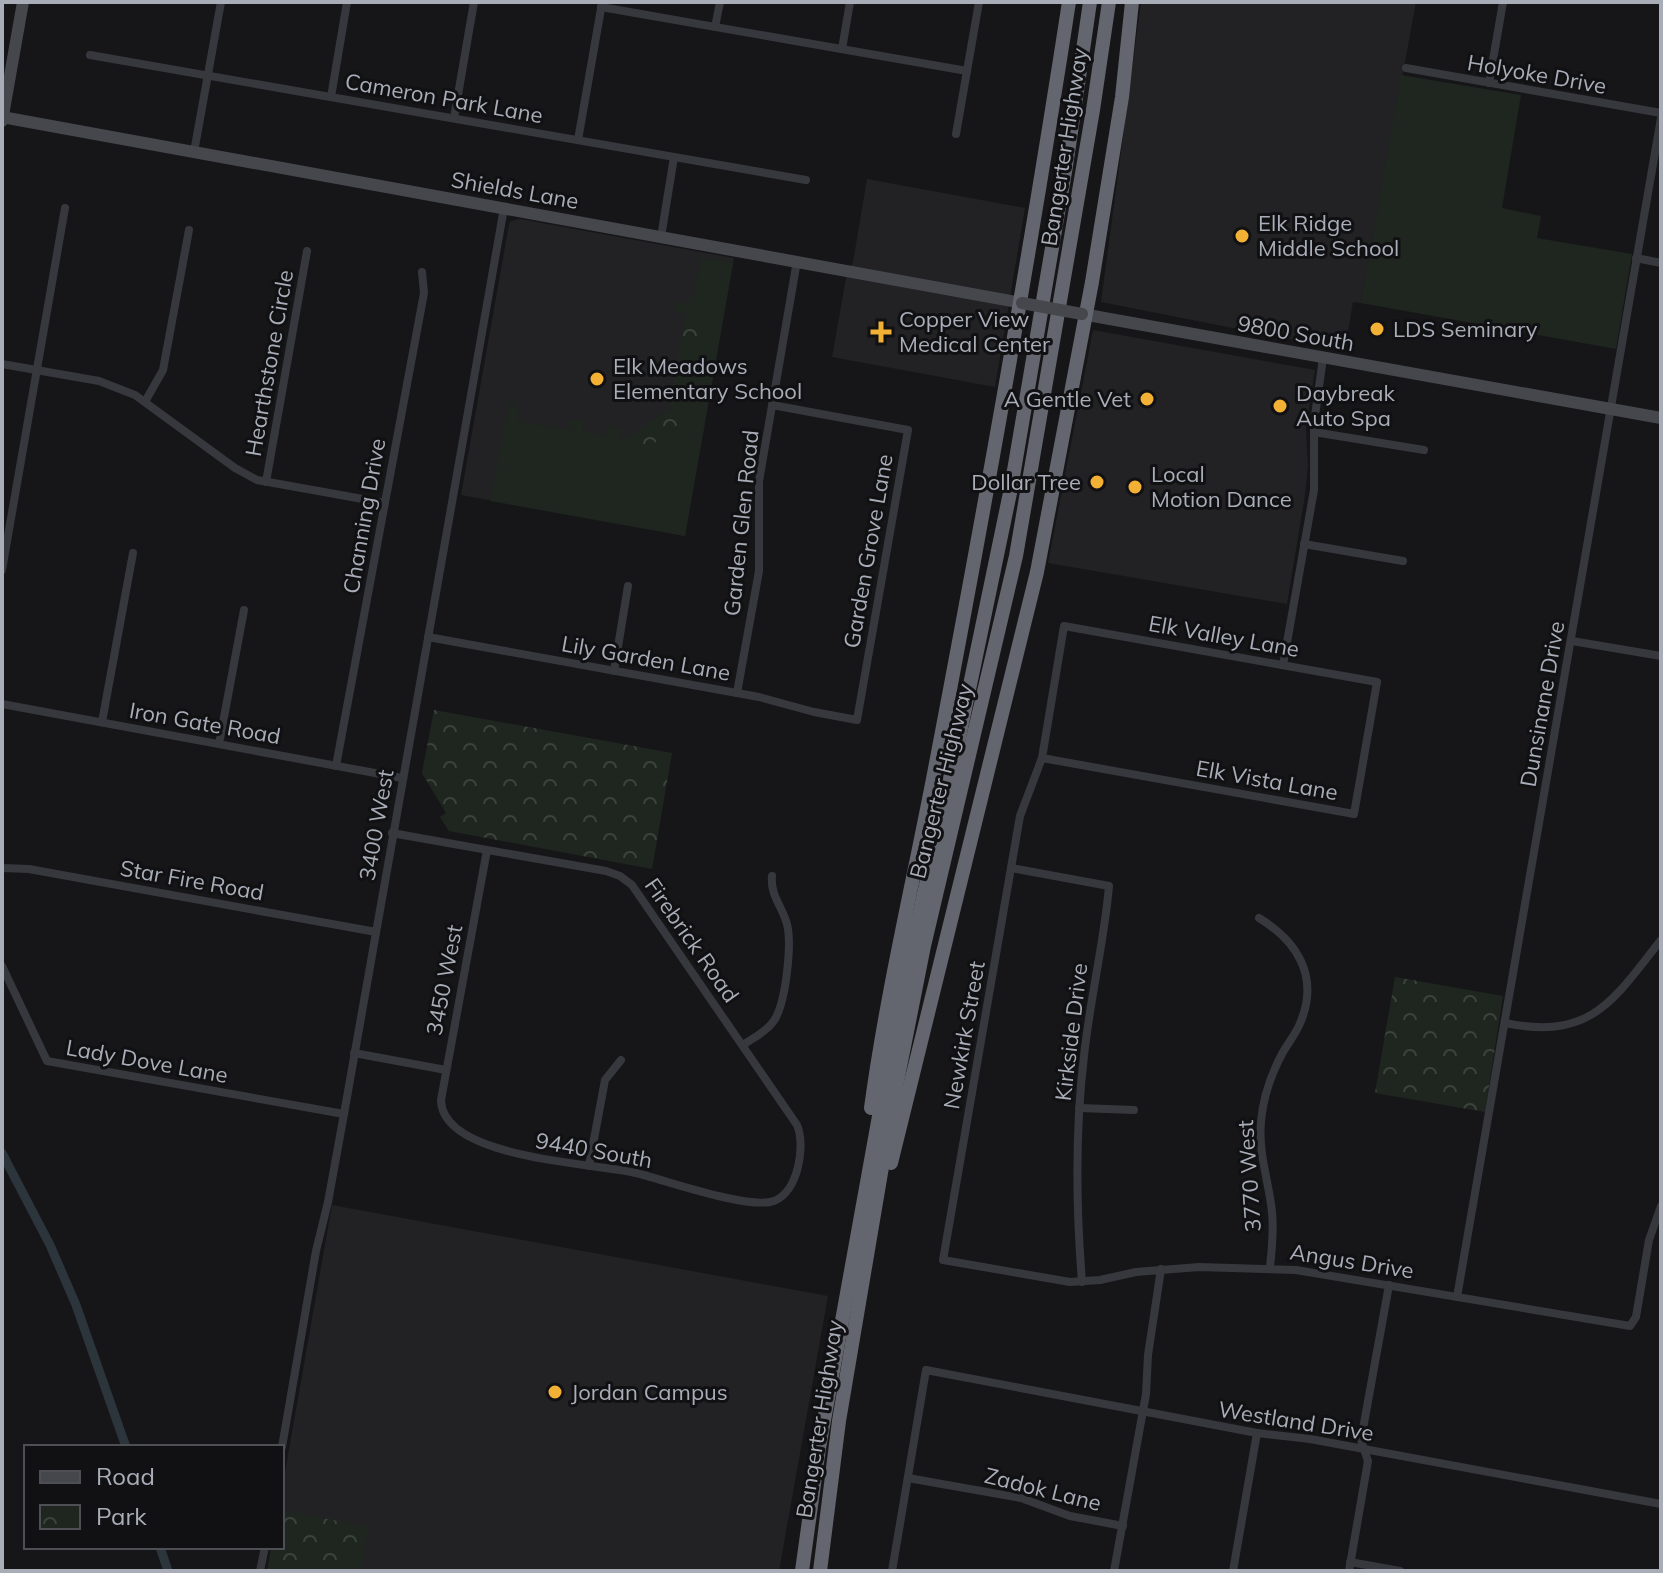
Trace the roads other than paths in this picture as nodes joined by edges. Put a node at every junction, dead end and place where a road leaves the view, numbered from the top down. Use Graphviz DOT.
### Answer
graph roads {
  1 [pos="23,2"];
  2 [pos="221,2"];
  3 [pos="347,2"];
  4 [pos="474,2"];
  5 [pos="720,2"];
  6 [pos="850,2"];
  7 [pos="979,2"];
  8 [pos="1069,2"];
  9 [pos="1090,2"];
  10 [pos="1109,2"];
  11 [pos="1132,2"];
  12 [pos="1503,2"];
  13 [pos="602,4"];
  14 [pos="715,27"];
  15 [pos="842,49"];
  16 [pos="90,55"];
  17 [pos="1406,68"];
  18 [pos="967,71"];
  19 [pos="208,75"];
  20 [pos="1489,83"];
  21 [pos="331,97"];
  22 [pos="1661,116"];
  23 [pos="2,118"];
  24 [pos="454,118"];
  25 [pos="956,134"];
  26 [pos="578,140"];
  27 [pos="194,152"];
  28 [pos="674,157"];
  29 [pos="806,180"];
  30 [pos="65,208"];
  31 [pos="504,208"];
  32 [pos="189,230"];
  33 [pos="661,237"];
  34 [pos="307,251"];
  35 [pos="1636,258"];
  36 [pos="797,261"];
  37 [pos="1661,263"];
  38 [pos="422,272"];
  39 [pos="1020,303"];
  40 [pos="1084,314"];
  41 [pos="1323,358"];
  42 [pos="2,364"];
  43 [pos="37,370"];
  44 [pos="146,400"];
  45 [pos="772,405"];
  46 [pos="1610,408"];
  47 [pos="1661,418"];
  48 [pos="1314,432"];
  49 [pos="1424,450"];
  50 [pos="266,482"];
  51 [pos="385,503"];
  52 [pos="1304,544"];
  53 [pos="133,553"];
  54 [pos="1403,561"];
  55 [pos="2,570"];
  56 [pos="628,586"];
  57 [pos="244,610"];
  58 [pos="1064,626"];
  59 [pos="428,637"];
  60 [pos="1572,641"];
  61 [pos="1661,656"];
  62 [pos="1283,665"];
  63 [pos="614,671"];
  64 [pos="1377,682"];
  65 [pos="737,693"];
  66 [pos="2,704"];
  67 [pos="857,720"];
  68 [pos="102,722"];
  69 [pos="219,744"];
  70 [pos="1042,758"];
  71 [pos="336,766"];
  72 [pos="402,778"];
  73 [pos="392,833"];
  74 [pos="487,850"];
  75 [pos="2,868"];
  76 [pos="1011,868"];
  77 [pos="772,876"];
  78 [pos="1259,918"];
  79 [pos="376,932"];
  80 [pos="1661,940"];
  81 [pos="2,966"];
  82 [pos="1505,1023"];
  83 [pos="743,1045"];
  84 [pos="354,1053"];
  85 [pos="621,1060"];
  86 [pos="446,1070"];
  87 [pos="1079,1108"];
  88 [pos="1134,1110"];
  89 [pos="344,1114"];
  90 [pos="444,1116"];
  91 [pos="589,1166"];
  92 [pos="789,1189"];
  93 [pos="1661,1206"];
  94 [pos="855,1239"];
  95 [pos="869,1248"];
  96 [pos="943,1260"];
  97 [pos="1270,1267"];
  98 [pos="1161,1269"];
  99 [pos="1082,1282"];
  100 [pos="1389,1285"];
  101 [pos="1457,1297"];
  102 [pos="1143,1412"];
  103 [pos="1257,1433"];
  104 [pos="282,1445"];
  105 [pos="819,1448"];
  106 [pos="1364,1449"];
  107 [pos="835,1450"];
  108 [pos="908,1478"];
  109 [pos="1661,1504"];
  110 [pos="1123,1526"];
  111 [pos="265,1549"];
  112 [pos="1349,1566"];
  113 [pos="260,1571"];
  114 [pos="794,1571"];
  115 [pos="802,1571"];
  116 [pos="820,1571"];
  117 [pos="829,1571"];
  118 [pos="892,1571"];
  119 [pos="1114,1571"];
  120 [pos="1233,1571"];
  121 [pos="1400,1571"];
  1 -- 23 [label="main road"];
  2 -- 19 [label="street"];
  3 -- 21 [label="street"];
  4 -- 24 [label="street"];
  5 -- 14 [label="street"];
  6 -- 15 [label="street"];
  7 -- 18 [label="street"];
  8 -- 39 [label="highway"];
  9 -- 94 [label="highway, Bangerter Highway"];
  10 -- 95 [label="highway, Bangerter Highway"];
  11 -- 40 [label="highway"];
  12 -- 20 [label="street"];
  13 -- 14 [label="street"];
  13 -- 26 [label="street"];
  14 -- 15 [label="street"];
  15 -- 18 [label="street"];
  16 -- 19 [label="street, Cameron Park Lane"];
  17 -- 20 [label="street, Holyoke Drive"];
  18 -- 25 [label="street"];
  19 -- 21 [label="street, Cameron Park Lane"];
  19 -- 27 [label="street"];
  20 -- 22 [label="street, Holyoke Drive"];
  21 -- 24 [label="street, Cameron Park Lane"];
  22 -- 35 [label="street, Dunsinane Drive"];
  23 -- 27 [label="main road, Shields Lane"];
  24 -- 26 [label="street, Cameron Park Lane"];
  26 -- 28 [label="street, Cameron Park Lane"];
  27 -- 31 [label="main road, Shields Lane"];
  28 -- 29 [label="street, Cameron Park Lane"];
  28 -- 33 [label="street"];
  30 -- 43 [label="street"];
  31 -- 33 [label="main road, Shields Lane"];
  31 -- 59 [label="street, 3400 West"];
  32 -- 44 [label="street"];
  33 -- 36 [label="main road, Shields Lane"];
  34 -- 50 [label="street, Hearthstone Circle"];
  35 -- 37 [label="street"];
  35 -- 46 [label="street, Dunsinane Drive"];
  36 -- 39 [label="main road, Shields Lane"];
  36 -- 45 [label="street, Garden Glen Road"];
  38 -- 51 [label="street, Channing Drive"];
  39 -- 40 [label="main road, 9800 South, bridge"];
  39 -- 94 [label="highway"];
  40 -- 41 [label="main road, 9800 South"];
  40 -- 95 [label="highway"];
  41 -- 46 [label="main road, 9800 South"];
  41 -- 48 [label="street"];
  42 -- 43 [label="street"];
  43 -- 44 [label="street"];
  43 -- 55 [label="street"];
  44 -- 50 [label="street"];
  45 -- 65 [label="street, Garden Glen Road"];
  45 -- 67 [label="street, Garden Grove Lane"];
  46 -- 47 [label="main road, 9800 South"];
  46 -- 60 [label="street, Dunsinane Drive"];
  48 -- 49 [label="street"];
  48 -- 52 [label="street"];
  50 -- 51 [label="street"];
  51 -- 71 [label="street, Channing Drive"];
  52 -- 54 [label="street"];
  52 -- 62 [label="street"];
  53 -- 68 [label="street"];
  56 -- 63 [label="street"];
  57 -- 69 [label="street"];
  58 -- 62 [label="street, Elk Valley Lane"];
  58 -- 70 [label="street, Newkirk Street"];
  59 -- 63 [label="street, Lily Garden Lane"];
  59 -- 72 [label="street, 3400 West"];
  60 -- 61 [label="street"];
  60 -- 82 [label="street, Dunsinane Drive"];
  62 -- 64 [label="street, Elk Valley Lane"];
  63 -- 65 [label="street, Lily Garden Lane"];
  64 -- 70 [label="street, Elk Vista Lane"];
  65 -- 67 [label="street, Lily Garden Lane"];
  66 -- 68 [label="street, Iron Gate Road"];
  68 -- 69 [label="street, Iron Gate Road"];
  69 -- 71 [label="street, Iron Gate Road"];
  70 -- 76 [label="street, Newkirk Street"];
  71 -- 72 [label="street, Iron Gate Road"];
  72 -- 73 [label="street, 3400 West"];
  73 -- 74 [label="street, Firebrick Road"];
  73 -- 79 [label="street, 3400 West"];
  74 -- 83 [label="street, Firebrick Road"];
  74 -- 86 [label="street, 3450 West"];
  75 -- 79 [label="street, Star Fire Road"];
  76 -- 87 [label="street, Kirkside Drive"];
  76 -- 96 [label="street, Newkirk Street"];
  77 -- 83 [label="street"];
  78 -- 97 [label="street, 3770 West"];
  79 -- 84 [label="street, 3400 West"];
  80 -- 82 [label="street"];
  81 -- 89 [label="street, Lady Dove Lane"];
  82 -- 101 [label="street, Dunsinane Drive"];
  83 -- 92 [label="street, Firebrick Road"];
  84 -- 86 [label="street"];
  84 -- 89 [label="street, 3400 West"];
  85 -- 91 [label="street"];
  86 -- 90 [label="street, 3450 West"];
  87 -- 88 [label="street"];
  87 -- 99 [label="street, Kirkside Drive"];
  89 -- 104 [label="street, 3400 West"];
  90 -- 91 [label="street, 9440 South"];
  91 -- 92 [label="street, 9440 South"];
  93 -- 101 [label="street, Angus Drive"];
  94 -- 105 [label="highway, Bangerter Highway"];
  95 -- 107 [label="highway, Bangerter Highway"];
  96 -- 99 [label="street, Angus Drive"];
  97 -- 98 [label="street, Angus Drive"];
  97 -- 100 [label="street, Angus Drive"];
  98 -- 99 [label="street, Angus Drive"];
  98 -- 102 [label="street"];
  100 -- 101 [label="street, Angus Drive"];
  100 -- 106 [label="street"];
  102 -- 103 [label="street, Westland Drive"];
  102 -- 108 [label="street, Westland Drive"];
  102 -- 110 [label="street"];
  103 -- 106 [label="street, Westland Drive"];
  103 -- 120 [label="street"];
  105 -- 114 [label="highway"];
  105 -- 115 [label="highway, Bangerter Highway"];
  106 -- 109 [label="street, Westland Drive"];
  106 -- 112 [label="street"];
  107 -- 116 [label="highway, Bangerter Highway"];
  107 -- 117 [label="highway"];
  108 -- 110 [label="street, Zadok Lane"];
  108 -- 118 [label="street"];
  110 -- 119 [label="street"];
  111 -- 113 [label="street"];
  112 -- 121 [label="street"];
}
